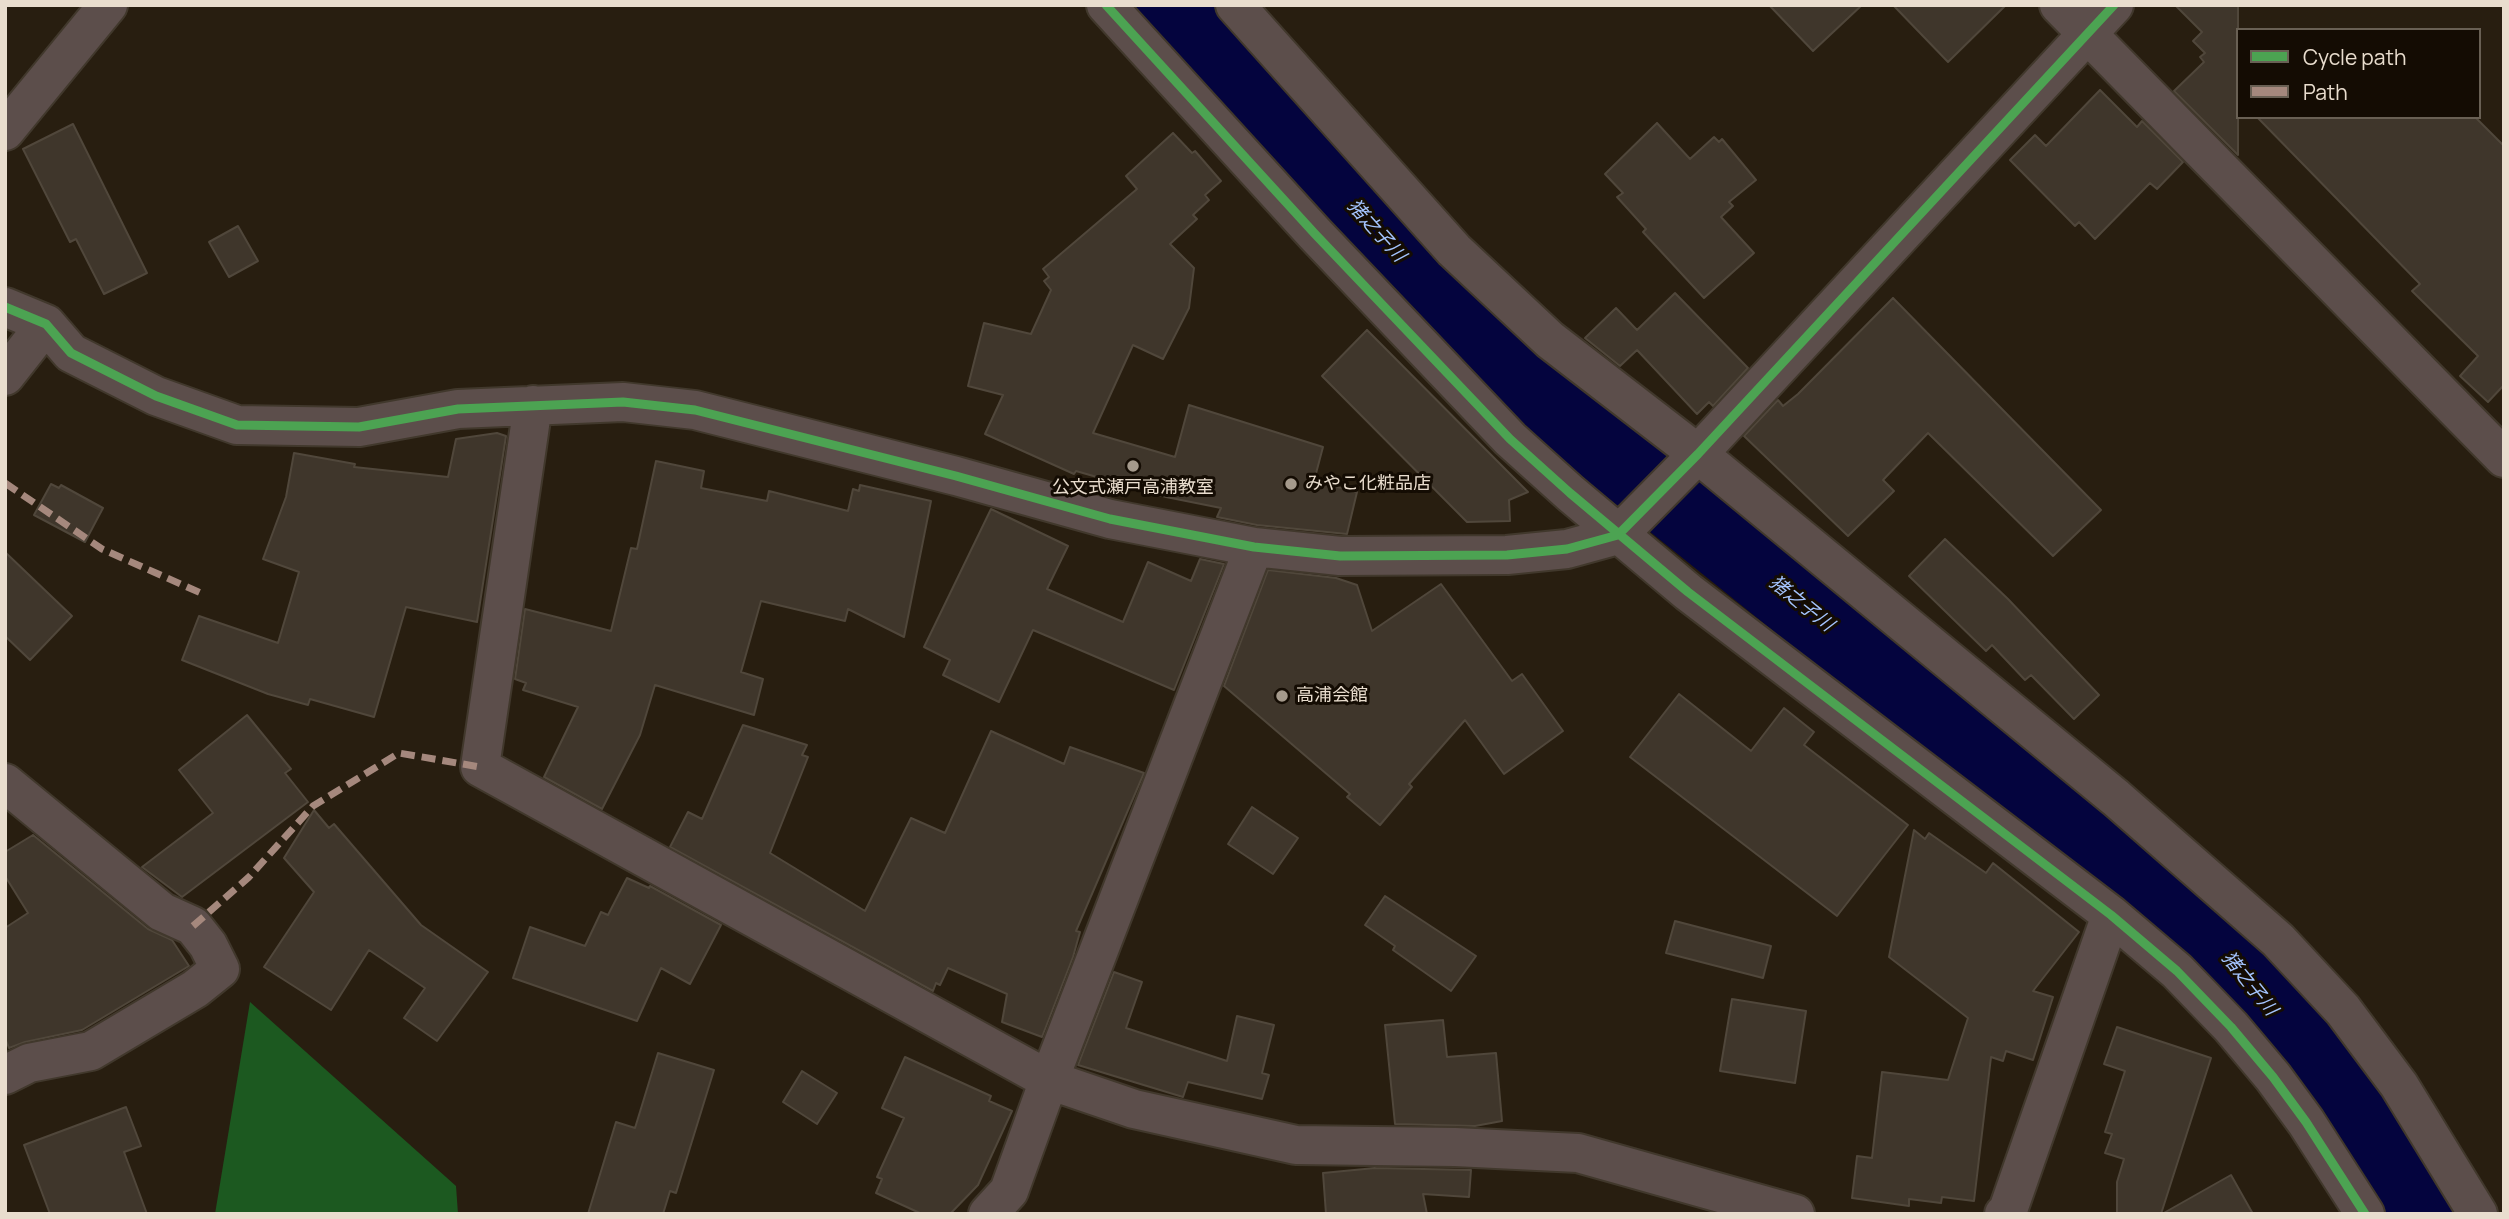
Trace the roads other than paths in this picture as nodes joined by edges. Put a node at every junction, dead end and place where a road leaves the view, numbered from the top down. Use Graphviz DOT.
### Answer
graph roads {
  1 [pos="108,5"];
  2 [pos="1106,5"];
  3 [pos="1235,5"];
  4 [pos="2059,5"];
  5 [pos="2114,5"];
  6 [pos="2086,34"];
  7 [pos="5,131"];
  8 [pos="5,307"];
  9 [pos="46,324"];
  10 [pos="5,376"];
  11 [pos="533,405"];
  12 [pos="2504,458"];
  13 [pos="1693,459"];
  14 [pos="1627,526"];
  15 [pos="1254,547"];
  16 [pos="5,783"];
  17 [pos="2111,915"];
  18 [pos="5,1074"];
  19 [pos="1049,1080"];
  20 [pos="988,1214"];
  21 [pos="1795,1214"];
  22 [pos="2004,1214"];
  23 [pos="2365,1214"];
  24 [pos="2478,1214"];
  1 -- 7 [label="street"];
  2 -- 14 [label="street"];
  3 -- 13 [label="street"];
  4 -- 6 [label="street"];
  5 -- 6 [label="street"];
  6 -- 12 [label="street"];
  6 -- 13 [label="street"];
  8 -- 9 [label="street"];
  9 -- 10 [label="street"];
  9 -- 11 [label="street"];
  11 -- 15 [label="street"];
  11 -- 19 [label="street"];
  13 -- 14 [label="street"];
  13 -- 24 [label="street"];
  14 -- 15 [label="street"];
  14 -- 17 [label="street"];
  15 -- 19 [label="street"];
  16 -- 18 [label="street"];
  17 -- 22 [label="street"];
  17 -- 23 [label="street"];
  19 -- 20 [label="street"];
  19 -- 21 [label="street"];
}
